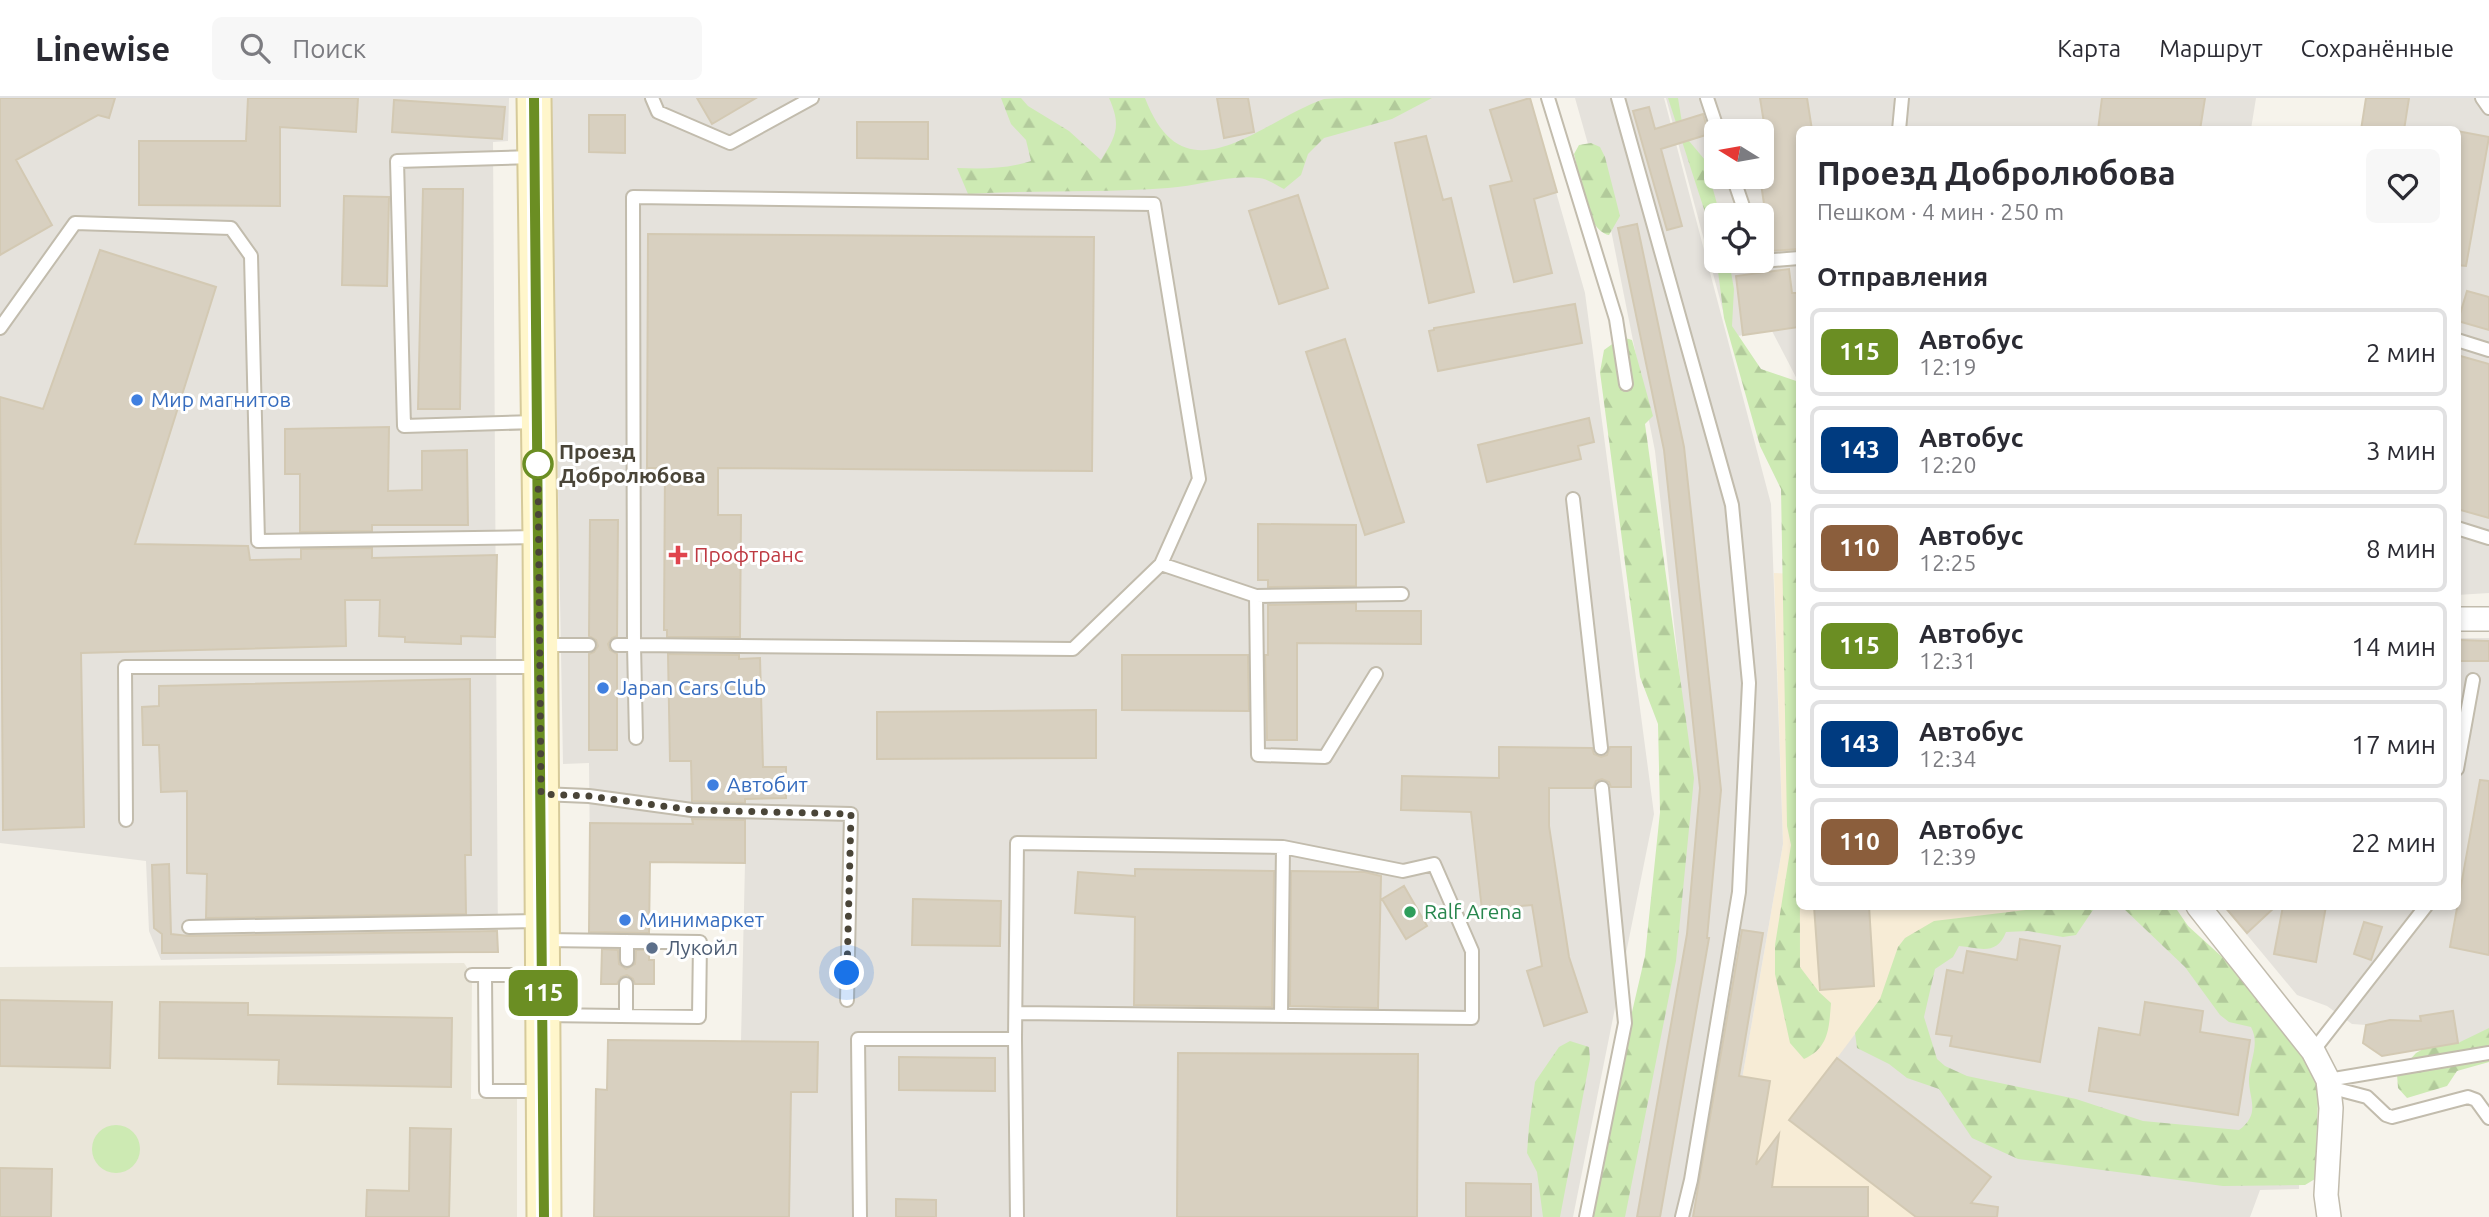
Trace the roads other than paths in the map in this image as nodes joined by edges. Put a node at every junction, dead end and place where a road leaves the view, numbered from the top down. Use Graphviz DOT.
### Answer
graph roads {
  1 [pos="534,98"];
  2 [pos="652,98"];
  3 [pos="812,98"];
  4 [pos="1548,98"];
  5 [pos="1618,98"];
  6 [pos="1707,98"];
  7 [pos="1902,98"];
  8 [pos="2482,98"];
  9 [pos="2489,108"];
  10 [pos="1714,119"];
  11 [pos="1899,126"];
  12 [pos="535,157"];
  13 [pos="1796,258"];
  14 [pos="1774,260"];
  15 [pos="0,328"];
  16 [pos="2461,341"];
  17 [pos="2489,350"];
  18 [pos="1626,384"];
  19 [pos="538,422"];
  20 [pos="1573,499"];
  21 [pos="2461,529"];
  22 [pos="540,537"];
  23 [pos="2489,538"];
  24 [pos="1161,564"];
  25 [pos="1402,594"];
  26 [pos="1256,596"];
  27 [pos="2461,619"];
  28 [pos="2489,619"];
  29 [pos="589,645"];
  30 [pos="617,645"];
  31 [pos="634,645"];
  32 [pos="540,656"];
  33 [pos="1376,674"];
  34 [pos="2473,680"];
  35 [pos="636,738"];
  36 [pos="2461,747"];
  37 [pos="1601,748"];
  38 [pos="1602,788"];
  39 [pos="541,794"];
  40 [pos="126,820"];
  41 [pos="1283,847"];
  42 [pos="2201,910"];
  43 [pos="2423,910"];
  44 [pos="189,927"];
  45 [pos="542,930"];
  46 [pos="627,941"];
  47 [pos="627,960"];
  48 [pos="472,975"];
  49 [pos="485,975"];
  50 [pos="543,975"];
  51 [pos="626,984"];
  52 [pos="847,1000"];
  53 [pos="1016,1013"];
  54 [pos="1282,1014"];
  55 [pos="542,1016"];
  56 [pos="626,1016"];
  57 [pos="1015,1039"];
  58 [pos="2313,1051"];
  59 [pos="2489,1053"];
  60 [pos="2329,1084"];
  61 [pos="543,1091"];
  62 [pos="2489,1118"];
  63 [pos="544,1217"];
  64 [pos="860,1217"];
  65 [pos="1017,1217"];
  66 [pos="1586,1217"];
  67 [pos="1682,1217"];
  68 [pos="2329,1217"];
  1 -- 12 [label="street"];
  2 -- 3 [label="lane"];
  4 -- 18 [label="lane"];
  5 -- 67 [label="lane"];
  6 -- 10 [label="lane"];
  7 -- 11 [label="lane"];
  8 -- 9 [label="lane"];
  12 -- 19 [label="street"];
  12 -- 19 [label="lane"];
  13 -- 14 [label="lane"];
  15 -- 22 [label="lane"];
  16 -- 17 [label="lane"];
  19 -- 22 [label="street"];
  20 -- 37 [label="lane"];
  21 -- 23 [label="lane"];
  22 -- 32 [label="street"];
  24 -- 26 [label="lane"];
  24 -- 31 [label="lane"];
  24 -- 31 [label="lane"];
  25 -- 26 [label="lane"];
  26 -- 33 [label="lane"];
  27 -- 28 [label="street"];
  29 -- 32 [label="lane"];
  30 -- 31 [label="lane"];
  31 -- 35 [label="lane"];
  32 -- 39 [label="street"];
  32 -- 40 [label="lane"];
  34 -- 36 [label="lane"];
  38 -- 66 [label="lane"];
  39 -- 45 [label="street"];
  39 -- 52 [label="lane"];
  41 -- 53 [label="lane"];
  41 -- 54 [label="lane"];
  41 -- 54 [label="lane"];
  42 -- 58 [label="street"];
  43 -- 58 [label="lane"];
  44 -- 45 [label="lane"];
  45 -- 46 [label="lane"];
  45 -- 50 [label="street"];
  46 -- 47 [label="lane"];
  46 -- 56 [label="lane"];
  48 -- 49 [label="lane"];
  49 -- 50 [label="lane"];
  49 -- 61 [label="lane"];
  50 -- 55 [label="street"];
  51 -- 56 [label="lane"];
  53 -- 54 [label="lane"];
  53 -- 57 [label="lane"];
  55 -- 56 [label="lane"];
  55 -- 61 [label="street"];
  57 -- 64 [label="lane"];
  57 -- 65 [label="lane"];
  58 -- 60 [label="street"];
  59 -- 60 [label="lane"];
  60 -- 62 [label="lane"];
  60 -- 68 [label="street"];
  61 -- 63 [label="street"];
}
